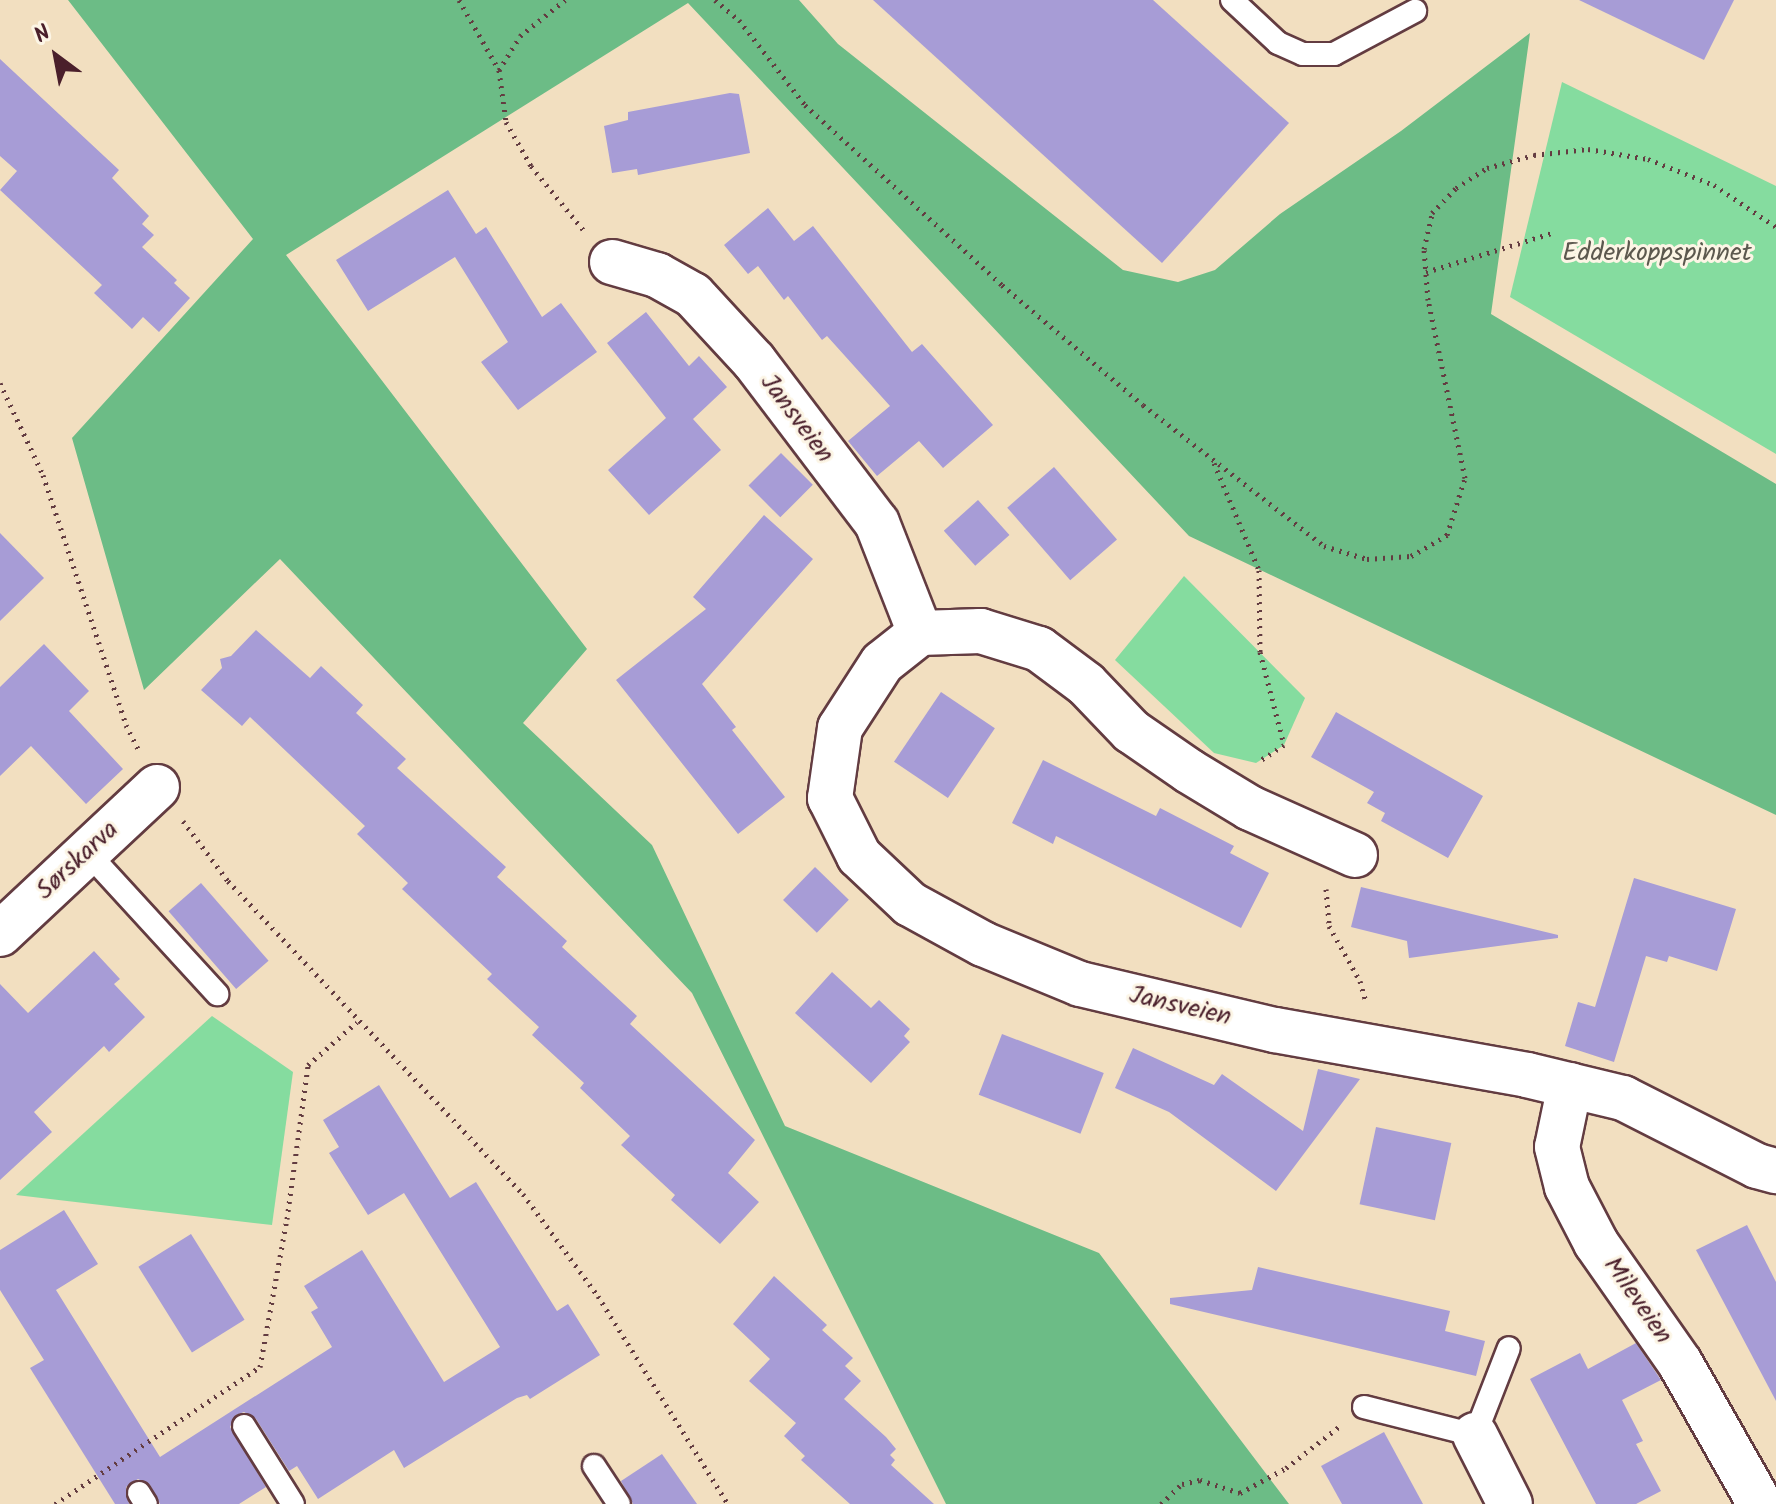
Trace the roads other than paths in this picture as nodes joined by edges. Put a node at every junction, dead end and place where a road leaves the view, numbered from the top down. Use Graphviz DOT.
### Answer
graph roads {
  1 [pos="1232,0"];
  2 [pos="1415,11"];
  3 [pos="612,262"];
  4 [pos="920,633"];
  5 [pos="157,787"];
  6 [pos="1338,847"];
  7 [pos="87,852"];
  8 [pos="0,934"];
  9 [pos="217,994"];
  10 [pos="1570,1085"];
  11 [pos="1776,1171"];
  12 [pos="1509,1348"];
  13 [pos="1364,1407"];
  14 [pos="244,1426"];
  15 [pos="1475,1435"];
  16 [pos="594,1466"];
  17 [pos="293,1504"];
  18 [pos="619,1504"];
  19 [pos="1510,1504"];
  20 [pos="1760,1504"];
  1 -- 2 [label="lane"];
  3 -- 4 [label="street, Jansveien"];
  4 -- 6 [label="street"];
  4 -- 10 [label="street, Jansveien"];
  5 -- 7 [label="street, Sørskarva"];
  7 -- 8 [label="street, Sørskarva"];
  7 -- 9 [label="lane"];
  10 -- 11 [label="street, Jansveien"];
  10 -- 20 [label="street, Mileveien"];
  12 -- 15 [label="lane"];
  13 -- 15 [label="lane"];
  14 -- 17 [label="lane"];
  15 -- 19 [label="street"];
  16 -- 18 [label="lane"];
}
